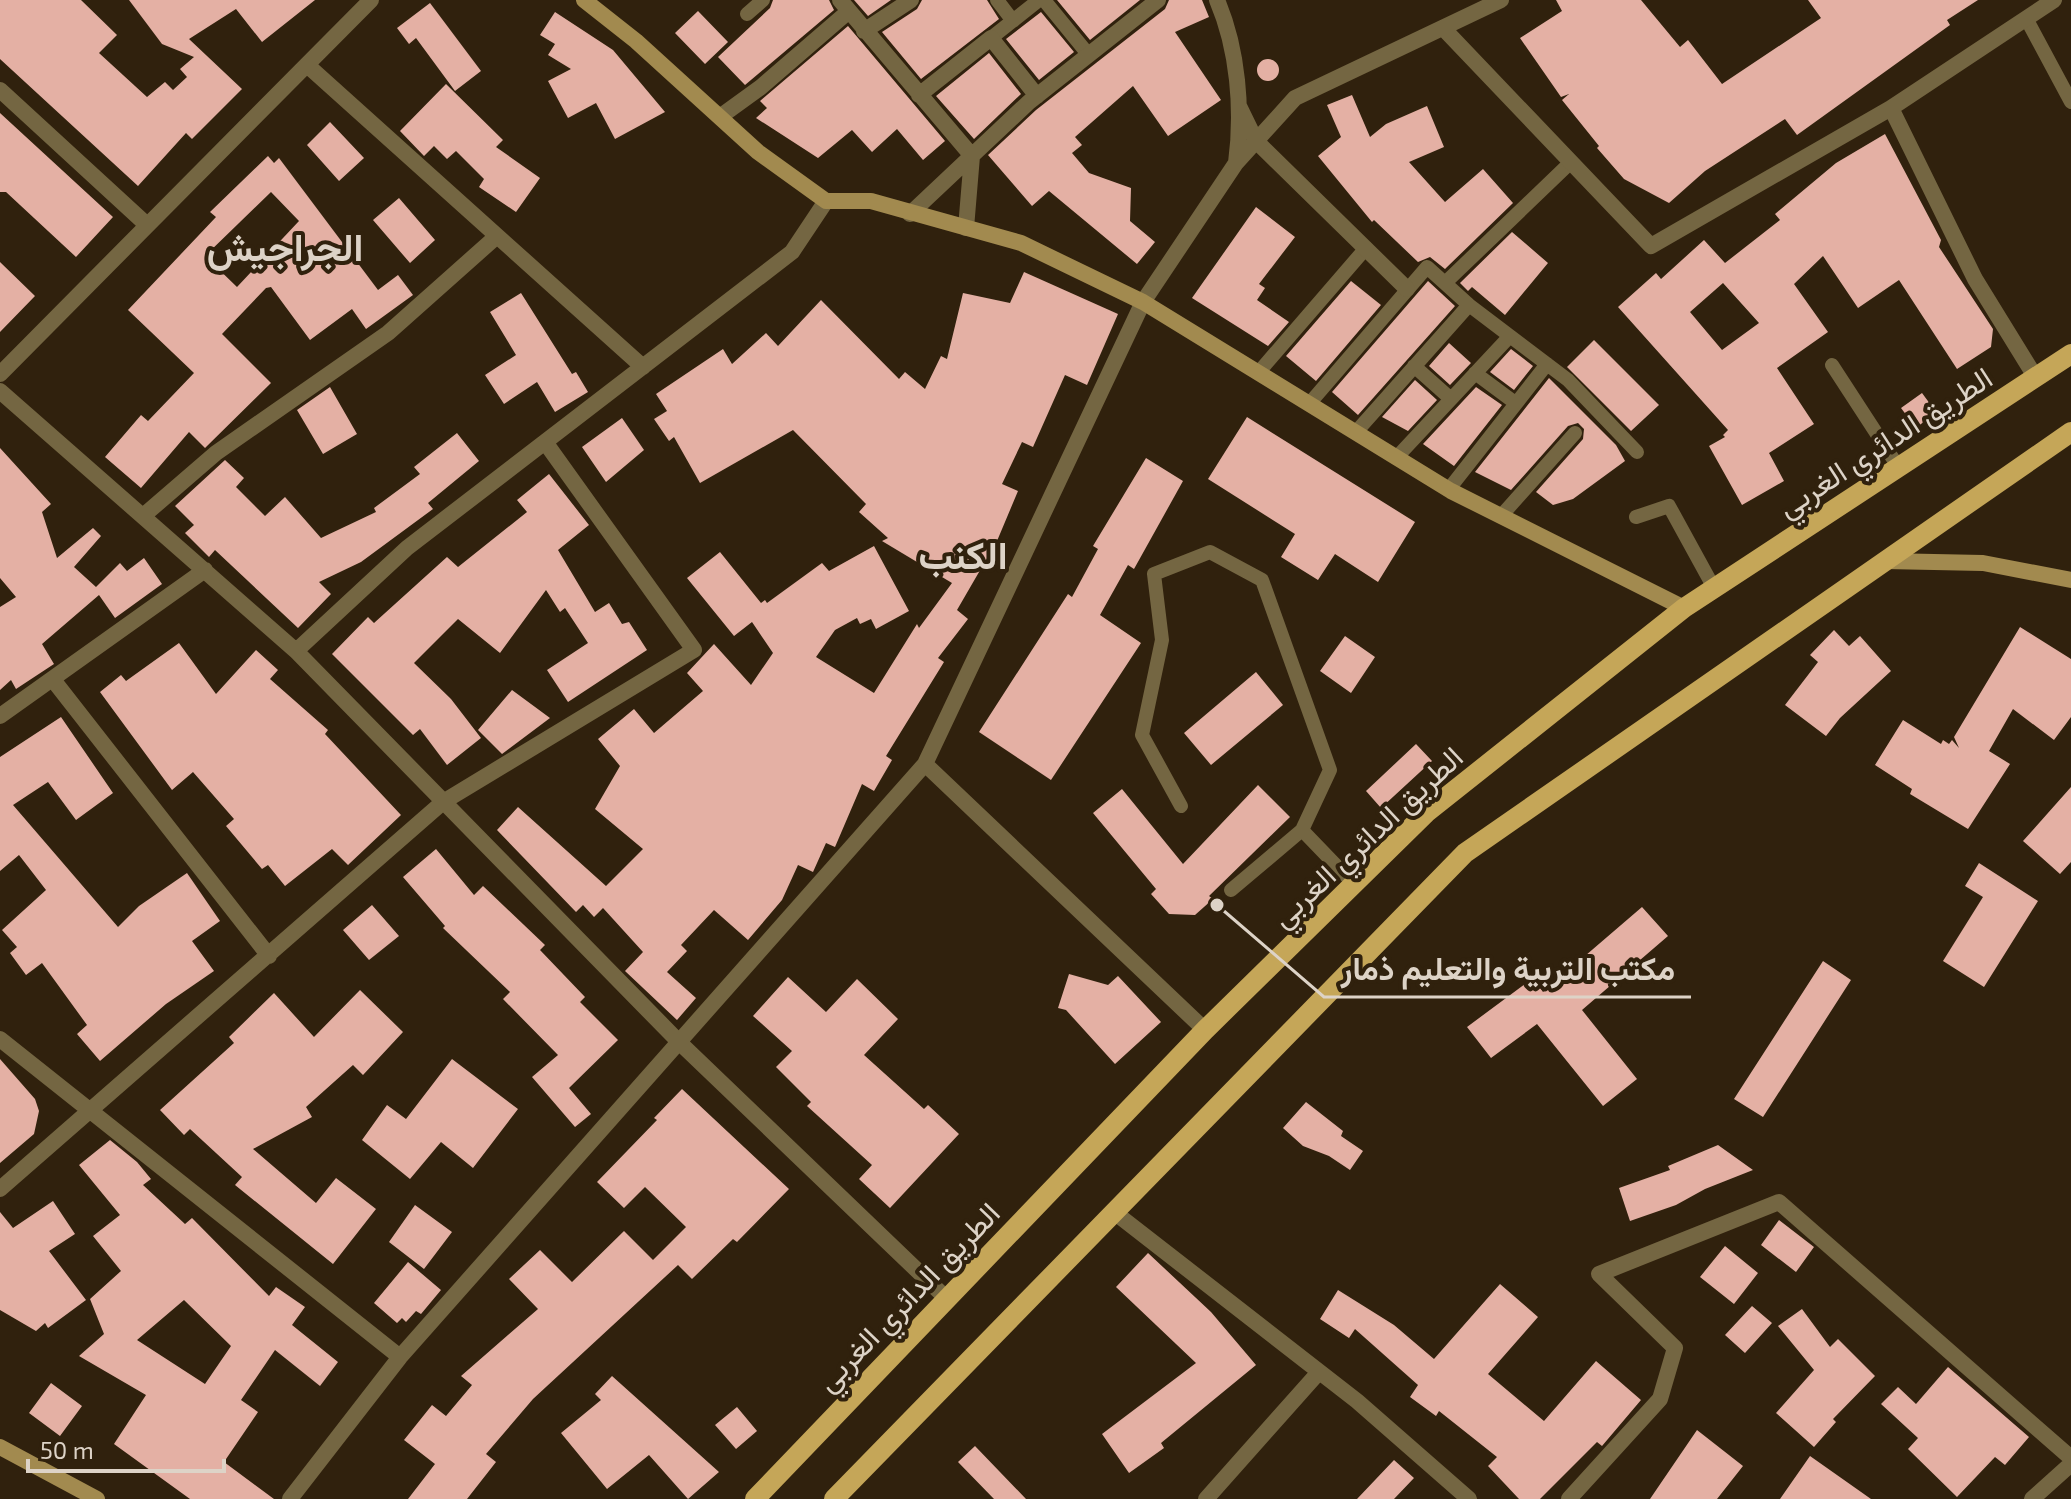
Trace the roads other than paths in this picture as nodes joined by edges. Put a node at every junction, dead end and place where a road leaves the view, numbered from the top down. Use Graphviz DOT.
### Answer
graph roads {
  1 [pos="371,0"];
  2 [pos="584,0"];
  3 [pos="763,0"];
  4 [pos="911,0"];
  5 [pos="997,0"];
  6 [pos="1041,0"];
  7 [pos="1158,0"];
  8 [pos="1217,0"];
  9 [pos="1501,0"];
  10 [pos="2054,0"];
  11 [pos="844,6"];
  12 [pos="747,14"];
  13 [pos="2027,20"];
  14 [pos="1013,21"];
  15 [pos="1443,28"];
  16 [pos="864,31"];
  17 [pos="991,38"];
  18 [pos="1088,54"];
  19 [pos="307,65"];
  20 [pos="0,90"];
  21 [pos="919,95"];
  22 [pos="1037,96"];
  23 [pos="2071,102"];
  24 [pos="1239,106"];
  25 [pos="1891,108"];
  26 [pos="721,116"];
  27 [pos="1256,141"];
  28 [pos="972,156"];
  29 [pos="1571,162"];
  30 [pos="1236,163"];
  31 [pos="826,201"];
  32 [pos="910,214"];
  33 [pos="147,225"];
  34 [pos="966,228"];
  35 [pos="497,236"];
  36 [pos="1366,248"];
  37 [pos="1445,283"];
  38 [pos="1407,289"];
  39 [pos="1143,302"];
  40 [pos="1469,305"];
  41 [pos="1510,336"];
  42 [pos="2071,354"];
  43 [pos="1547,364"];
  44 [pos="1832,365"];
  45 [pos="1414,366"];
  46 [pos="643,367"];
  47 [pos="1258,373"];
  48 [pos="1475,373"];
  49 [pos="0,374"];
  50 [pos="2036,378"];
  51 [pos="0,391"];
  52 [pos="1451,399"];
  53 [pos="1514,402"];
  54 [pos="1309,404"];
  55 [pos="1356,432"];
  56 [pos="2071,432"];
  57 [pos="1575,433"];
  58 [pos="545,442"];
  59 [pos="1637,452"];
  60 [pos="1396,458"];
  61 [pos="1899,468"];
  62 [pos="1449,489"];
  63 [pos="143,516"];
  64 [pos="1501,516"];
  65 [pos="1636,517"];
  66 [pos="1885,561"];
  67 [pos="205,570"];
  68 [pos="2071,580"];
  69 [pos="1714,588"];
  70 [pos="1684,608"];
  71 [pos="296,651"];
  72 [pos="54,681"];
  73 [pos="0,716"];
  74 [pos="925,764"];
  75 [pos="443,802"];
  76 [pos="1181,806"];
  77 [pos="1302,830"];
  78 [pos="1354,884"];
  79 [pos="1231,890"];
  80 [pos="269,956"];
  81 [pos="1205,1030"];
  82 [pos="0,1039"];
  83 [pos="680,1043"];
  84 [pos="91,1113"];
  85 [pos="0,1189"];
  86 [pos="1114,1212"];
  87 [pos="946,1298"];
  88 [pos="400,1357"];
  89 [pos="1319,1372"];
  90 [pos="0,1447"];
  91 [pos="2071,1461"];
  92 [pos="97,1499"];
  93 [pos="290,1499"];
  94 [pos="755,1499"];
  95 [pos="834,1499"];
  96 [pos="1206,1499"];
  97 [pos="1469,1499"];
  98 [pos="1569,1499"];
  99 [pos="2032,1499"];
  1 -- 19 [label="street"];
  2 -- 26 [label="street"];
  3 -- 12 [label="lane"];
  4 -- 16 [label="street"];
  5 -- 14 [label="lane"];
  6 -- 14 [label="lane"];
  6 -- 18 [label="lane"];
  7 -- 18 [label="street"];
  8 -- 24 [label="street"];
  9 -- 15 [label="street"];
  10 -- 13 [label="street"];
  11 -- 16 [label="street"];
  11 -- 26 [label="street"];
  13 -- 23 [label="lane"];
  13 -- 25 [label="street"];
  14 -- 17 [label="lane"];
  15 -- 27 [label="street"];
  15 -- 29 [label="street"];
  16 -- 21 [label="street"];
  17 -- 21 [label="street"];
  17 -- 22 [label="street"];
  18 -- 22 [label="street"];
  19 -- 33 [label="street"];
  19 -- 35 [label="street"];
  20 -- 33 [label="street"];
  21 -- 28 [label="street"];
  22 -- 28 [label="street"];
  24 -- 27 [label="street"];
  24 -- 30 [label="street"];
  25 -- 29 [label="street"];
  25 -- 50 [label="street"];
  26 -- 31 [label="street"];
  27 -- 30 [label="street"];
  27 -- 36 [label="street"];
  28 -- 32 [label="street"];
  28 -- 34 [label="street"];
  29 -- 37 [label="lane"];
  30 -- 39 [label="street"];
  31 -- 32 [label="street"];
  31 -- 46 [label="street"];
  32 -- 34 [label="street"];
  33 -- 49 [label="street"];
  34 -- 39 [label="street"];
  35 -- 46 [label="street"];
  35 -- 63 [label="street"];
  36 -- 38 [label="street"];
  36 -- 47 [label="lane"];
  37 -- 38 [label="lane"];
  37 -- 40 [label="lane"];
  38 -- 54 [label="lane"];
  39 -- 47 [label="street"];
  39 -- 74 [label="street"];
  40 -- 41 [label="lane"];
  40 -- 45 [label="lane"];
  41 -- 43 [label="lane"];
  41 -- 48 [label="lane"];
  42 -- 50 [label="main road, الطريق الدائري الغربي"];
  43 -- 53 [label="lane"];
  43 -- 59 [label="lane"];
  44 -- 61 [label="lane"];
  45 -- 52 [label="lane"];
  45 -- 55 [label="lane"];
  46 -- 58 [label="street"];
  47 -- 54 [label="street"];
  48 -- 52 [label="lane"];
  48 -- 53 [label="lane"];
  50 -- 61 [label="main road, الطريق الدائري الغربي"];
  51 -- 63 [label="street"];
  52 -- 60 [label="lane"];
  53 -- 62 [label="lane"];
  54 -- 55 [label="street"];
  55 -- 60 [label="street"];
  56 -- 66 [label="main road"];
  57 -- 64 [label="lane"];
  58 -- 71 [label="street"];
  58 -- 75 [label="street"];
  60 -- 62 [label="street"];
  61 -- 69 [label="main road, الطريق الدائري الغربي"];
  62 -- 64 [label="street"];
  63 -- 67 [label="street"];
  64 -- 70 [label="street"];
  65 -- 69 [label="lane"];
  66 -- 68 [label="street"];
  66 -- 86 [label="main road"];
  67 -- 71 [label="street"];
  67 -- 72 [label="street"];
  69 -- 70 [label="main road, الطريق الدائري الغربي"];
  70 -- 78 [label="main road, الطريق الدائري الغربي"];
  71 -- 75 [label="street"];
  72 -- 73 [label="street"];
  72 -- 80 [label="street"];
  74 -- 81 [label="street"];
  74 -- 83 [label="street"];
  75 -- 80 [label="street"];
  75 -- 83 [label="street"];
  76 -- 77 [label="lane"];
  77 -- 78 [label="lane"];
  77 -- 79 [label="lane"];
  78 -- 81 [label="main road, الطريق الدائري الغربي"];
  80 -- 84 [label="street"];
  81 -- 87 [label="main road, الطريق الدائري الغربي"];
  82 -- 84 [label="street"];
  83 -- 87 [label="street"];
  83 -- 88 [label="street"];
  84 -- 85 [label="street"];
  84 -- 88 [label="street"];
  86 -- 89 [label="street"];
  86 -- 95 [label="main road"];
  87 -- 94 [label="main road, الطريق الدائري الغربي"];
  88 -- 93 [label="street"];
  89 -- 96 [label="street"];
  89 -- 97 [label="street"];
  90 -- 92 [label="street"];
  91 -- 98 [label="street"];
  91 -- 99 [label="street"];
}
